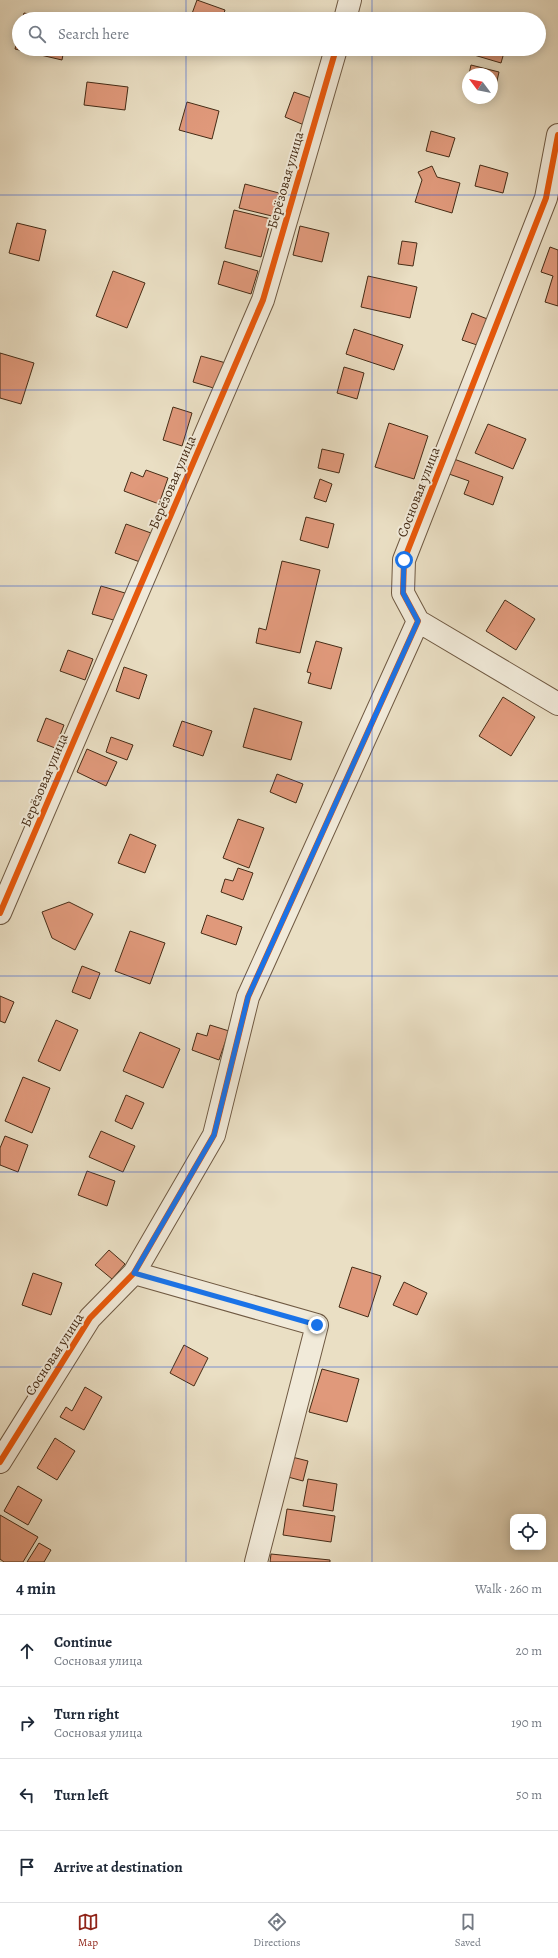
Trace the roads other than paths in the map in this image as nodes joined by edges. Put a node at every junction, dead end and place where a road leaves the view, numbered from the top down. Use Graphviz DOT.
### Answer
graph roads {
  1 [pos="350,0"];
  2 [pos="346,12"];
  3 [pos="334,56"];
  4 [pos="558,135"];
  5 [pos="418,621"];
  6 [pos="558,704"];
  7 [pos="0,913"];
  8 [pos="134,1273"];
  9 [pos="0,1462"];
  10 [pos="256,1562"];
  1 -- 2 [label="street"];
  3 -- 7 [label="street, Берёзовая улица"];
  4 -- 5 [label="street, Сосновая улица"];
  5 -- 6 [label="street"];
  5 -- 8 [label="street, Сосновая улица"];
  8 -- 9 [label="street, Сосновая улица"];
  8 -- 10 [label="street"];
}
